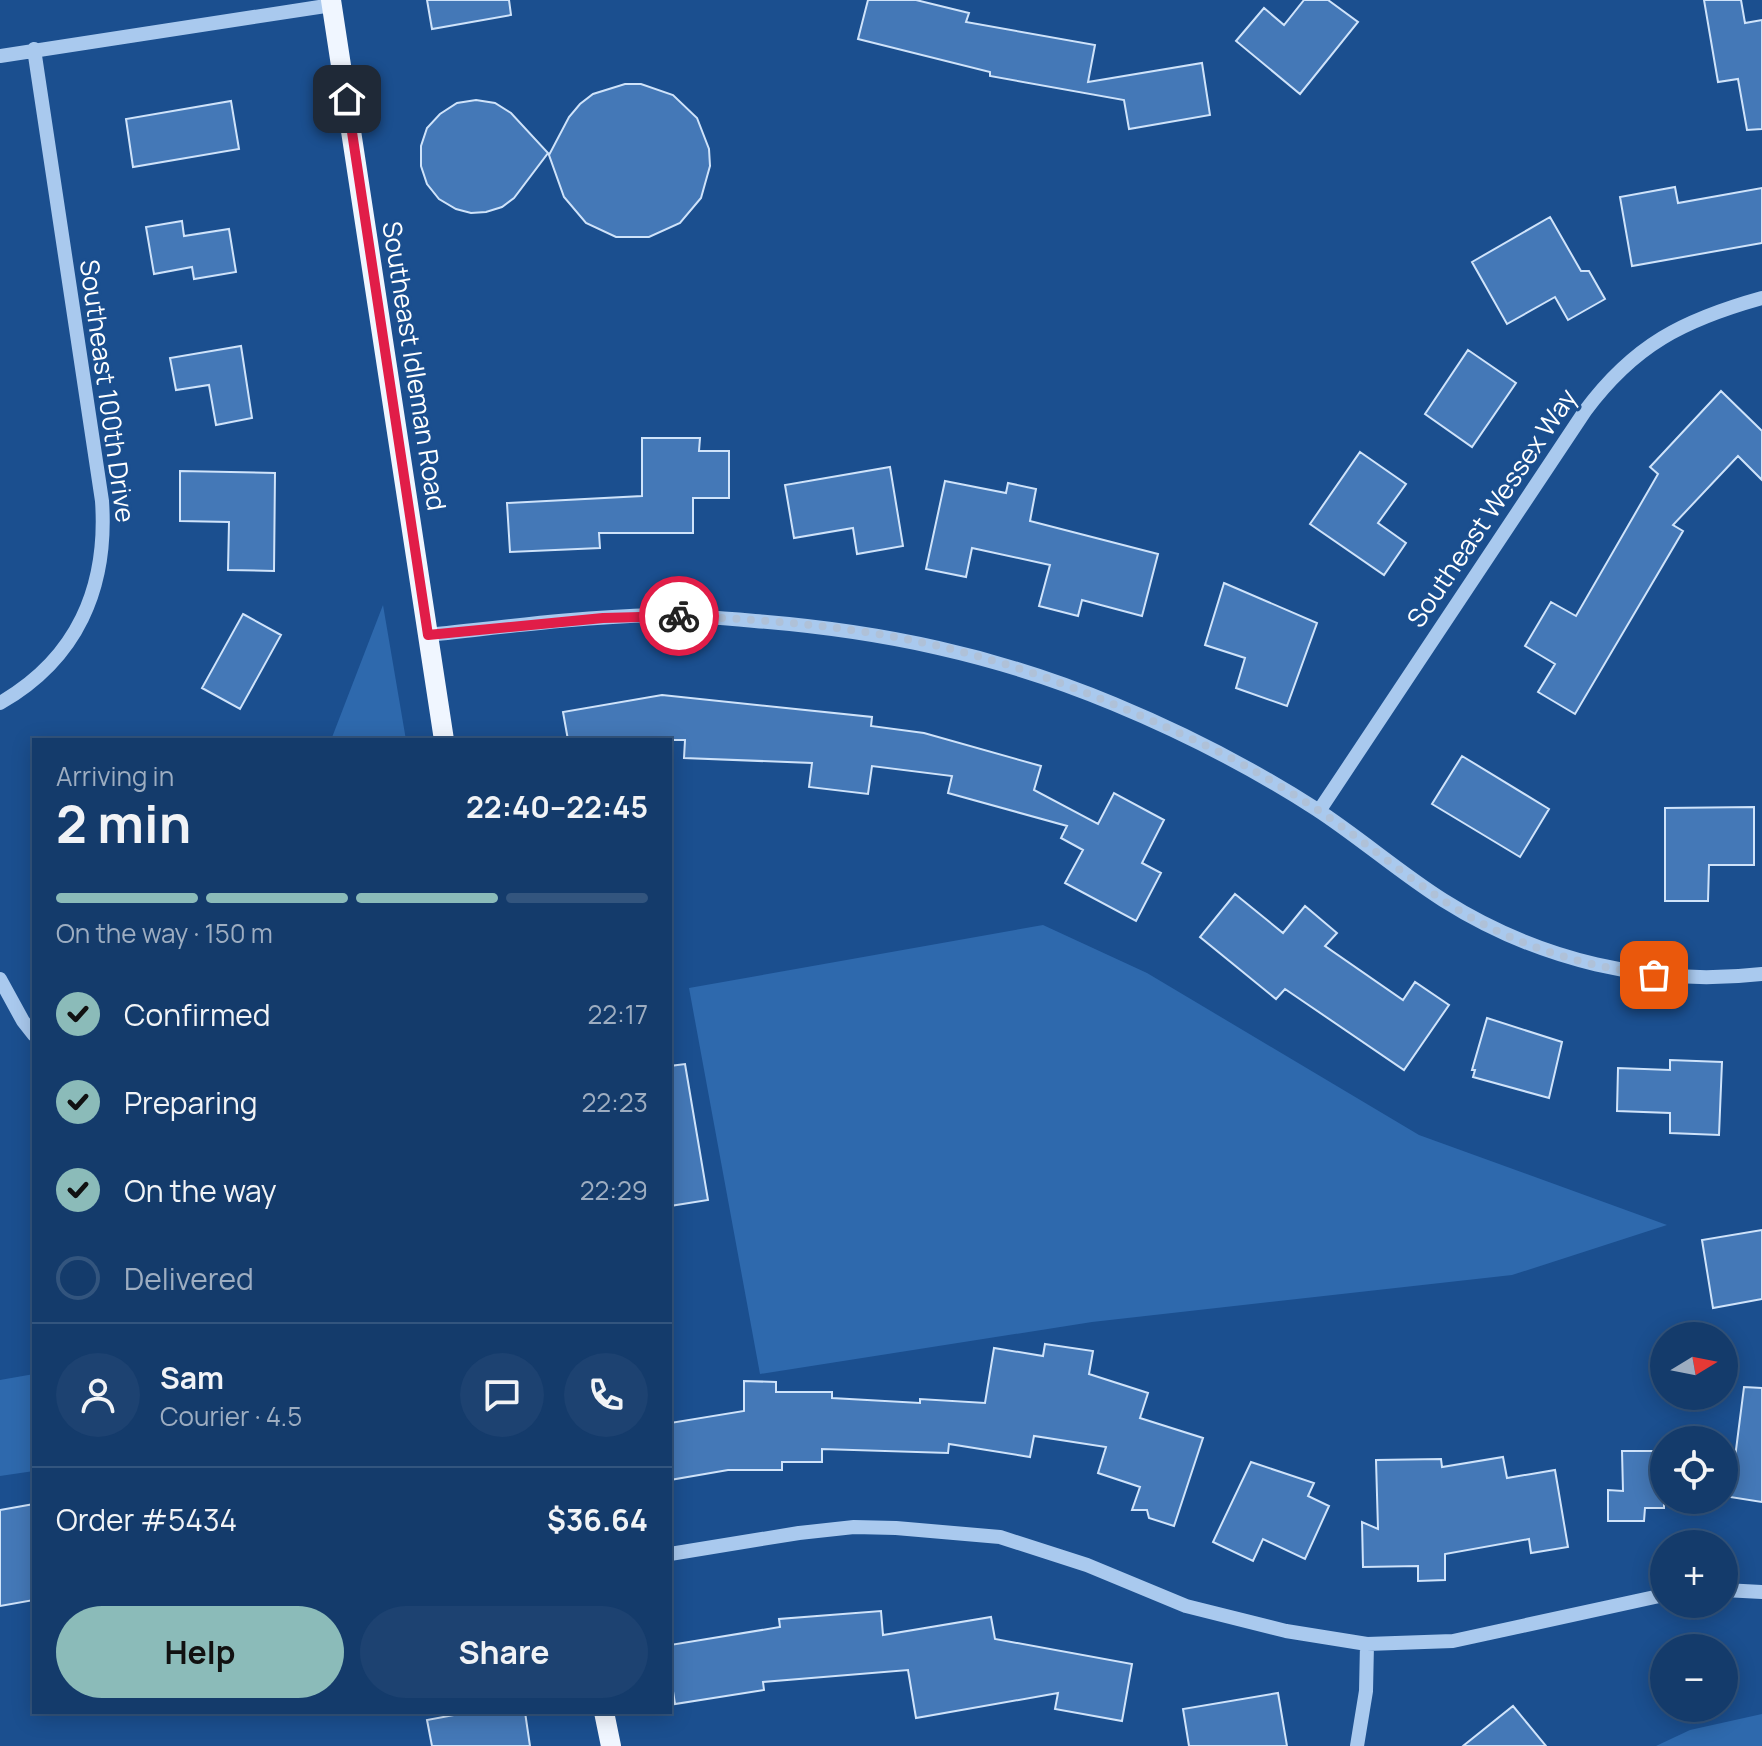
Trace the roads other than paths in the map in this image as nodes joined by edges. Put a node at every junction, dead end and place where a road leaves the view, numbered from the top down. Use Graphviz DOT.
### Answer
graph roads {
  1 [pos="332,2"];
  2 [pos="34,49"];
  3 [pos="0,56"];
  4 [pos="1762,298"];
  5 [pos="428,635"];
  6 [pos="0,703"];
  7 [pos="444,738"];
  8 [pos="1319,811"];
  9 [pos="1762,974"];
  10 [pos="0,979"];
  11 [pos="32,1032"];
  12 [pos="672,1554"];
  13 [pos="1738,1591"];
  14 [pos="1762,1592"];
  15 [pos="1650,1598"];
  16 [pos="1367,1644"];
  17 [pos="604,1714"];
  18 [pos="611,1746"];
  19 [pos="1357,1746"];
  1 -- 2 [label="street"];
  1 -- 5 [label="main road, Southeast Idleman Road"];
  2 -- 3 [label="street"];
  2 -- 6 [label="street, Southeast 100th Drive"];
  4 -- 8 [label="street, Southeast Wessex Way"];
  5 -- 7 [label="main road, Southeast Idleman Road"];
  5 -- 8 [label="street"];
  8 -- 9 [label="street"];
  10 -- 11 [label="street"];
  12 -- 16 [label="street"];
  13 -- 14 [label="street"];
  15 -- 16 [label="street"];
  16 -- 19 [label="street"];
  17 -- 18 [label="main road"];
}
